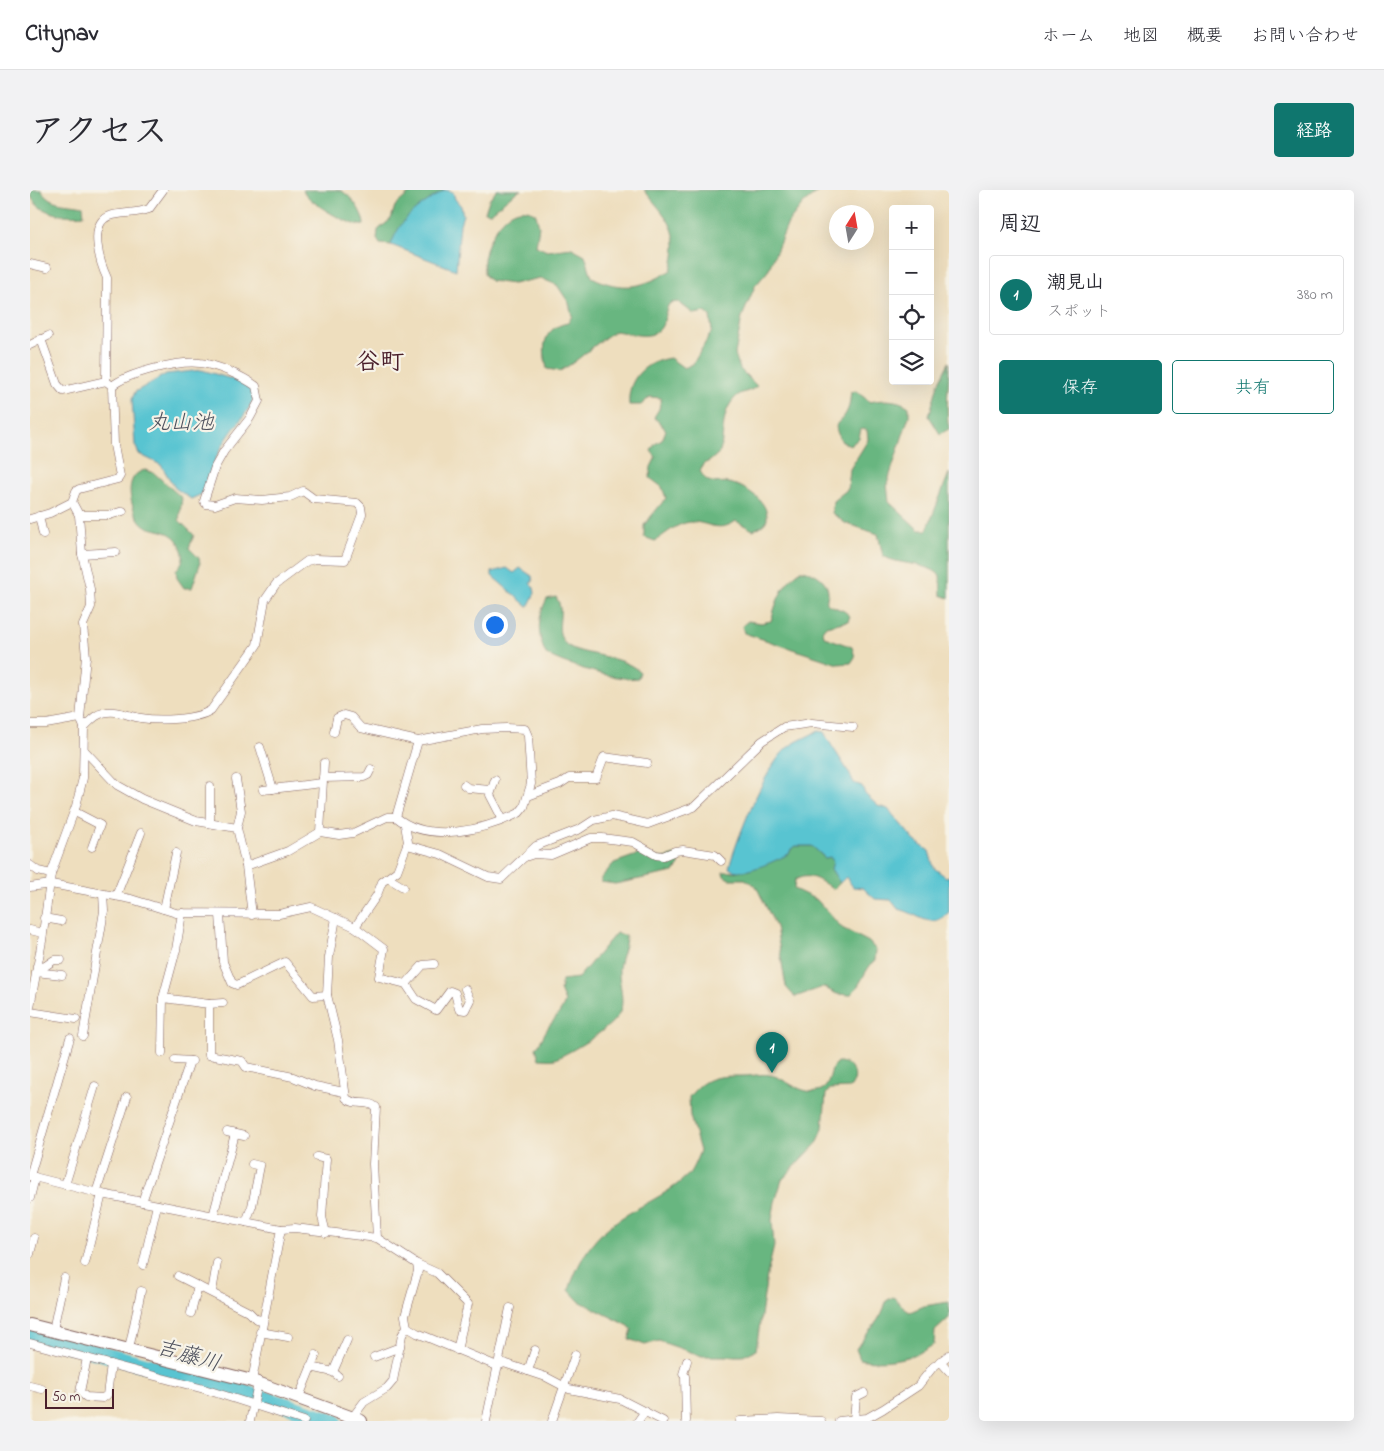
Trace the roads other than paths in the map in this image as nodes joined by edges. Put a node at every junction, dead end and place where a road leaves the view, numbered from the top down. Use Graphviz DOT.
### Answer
graph roads {
  1 [pos="163,190"];
  2 [pos="30,264"];
  3 [pos="47,268"];
  4 [pos="30,346"];
  5 [pos="109,384"];
  6 [pos="72,502"];
  7 [pos="123,510"];
  8 [pos="79,515"];
  9 [pos="38,516"];
  10 [pos="30,519"];
  11 [pos="43,534"];
  12 [pos="116,552"];
  13 [pos="82,554"];
  14 [pos="80,718"];
  15 [pos="30,724"];
  16 [pos="84,726"];
  17 [pos="853,727"];
  18 [pos="334,732"];
  19 [pos="418,741"];
  20 [pos="260,747"];
  21 [pos="85,751"];
  22 [pos="324,763"];
  23 [pos="647,763"];
  24 [pos="371,769"];
  25 [pos="236,779"];
  26 [pos="495,780"];
  27 [pos="323,781"];
  28 [pos="464,785"];
  29 [pos="210,786"];
  30 [pos="272,789"];
  31 [pos="263,790"];
  32 [pos="490,790"];
  33 [pos="528,796"];
  34 [pos="75,812"];
  35 [pos="396,817"];
  36 [pos="503,820"];
  37 [pos="210,823"];
  38 [pos="406,825"];
  39 [pos="237,828"];
  40 [pos="320,832"];
  41 [pos="141,833"];
  42 [pos="407,845"];
  43 [pos="92,847"];
  44 [pos="176,853"];
  45 [pos="524,858"];
  46 [pos="721,861"];
  47 [pos="30,865"];
  48 [pos="246,866"];
  49 [pos="51,874"];
  50 [pos="388,878"];
  51 [pos="50,884"];
  52 [pos="30,887"];
  53 [pos="403,887"];
  54 [pos="103,894"];
  55 [pos="116,896"];
  56 [pos="164,909"];
  57 [pos="182,913"];
  58 [pos="220,914"];
  59 [pos="252,916"];
  60 [pos="44,918"];
  61 [pos="336,918"];
  62 [pos="60,921"];
  63 [pos="355,927"];
  64 [pos="30,930"];
  65 [pos="42,934"];
  66 [pos="61,960"];
  67 [pos="434,964"];
  68 [pos="37,969"];
  69 [pos="62,975"];
  70 [pos="406,984"];
  71 [pos="465,989"];
  72 [pos="327,995"];
  73 [pos="163,998"];
  74 [pos="209,1004"];
  75 [pos="223,1004"];
  76 [pos="30,1007"];
  77 [pos="30,1012"];
  78 [pos="76,1019"];
  79 [pos="83,1036"];
  80 [pos="70,1038"];
  81 [pos="162,1053"];
  82 [pos="175,1060"];
  83 [pos="95,1086"];
  84 [pos="344,1092"];
  85 [pos="127,1097"];
  86 [pos="244,1136"];
  87 [pos="317,1157"];
  88 [pos="252,1164"];
  89 [pos="32,1176"];
  90 [pos="65,1185"];
  91 [pos="99,1193"];
  92 [pos="30,1198"];
  93 [pos="142,1202"];
  94 [pos="156,1205"];
  95 [pos="213,1216"];
  96 [pos="246,1222"];
  97 [pos="281,1229"];
  98 [pos="326,1232"];
  99 [pos="34,1238"];
  100 [pos="378,1238"];
  101 [pos="30,1254"];
  102 [pos="85,1263"];
  103 [pos="217,1263"];
  104 [pos="417,1264"];
  105 [pos="143,1265"];
  106 [pos="178,1276"];
  107 [pos="64,1278"];
  108 [pos="198,1286"];
  109 [pos="141,1291"];
  110 [pos="212,1292"];
  111 [pos="510,1308"];
  112 [pos="191,1313"];
  113 [pos="262,1320"];
  114 [pos="30,1325"];
  115 [pos="408,1327"];
  116 [pos="53,1330"];
  117 [pos="260,1332"];
  118 [pos="288,1337"];
  119 [pos="347,1340"];
  120 [pos="30,1343"];
  121 [pos="111,1346"];
  122 [pos="400,1348"];
  123 [pos="129,1349"];
  124 [pos="458,1350"];
  125 [pos="535,1350"];
  126 [pos="949,1354"];
  127 [pos="316,1355"];
  128 [pos="575,1355"];
  129 [pos="374,1357"];
  130 [pos="87,1358"];
  131 [pos="687,1361"];
  132 [pos="940,1361"];
  133 [pos="109,1363"];
  134 [pos="497,1366"];
  135 [pos="311,1367"];
  136 [pos="528,1371"];
  137 [pos="949,1371"];
  138 [pos="256,1383"];
  139 [pos="30,1386"];
  140 [pos="564,1387"];
  141 [pos="42,1389"];
  142 [pos="864,1393"];
  143 [pos="299,1397"];
  144 [pos="254,1402"];
  145 [pos="645,1411"];
  146 [pos="357,1419"];
  147 [pos="867,1419"];
  148 [pos="854,1420"];
  149 [pos="250,1421"];
  150 [pos="304,1421"];
  151 [pos="486,1421"];
  152 [pos="552,1421"];
  153 [pos="638,1421"];
  154 [pos="663,1421"];
  155 [pos="686,1421"];
  156 [pos="740,1421"];
  157 [pos="821,1421"];
  158 [pos="839,1421"];
  1 -- 5 [label="street"];
  2 -- 3 [label="street"];
  4 -- 5 [label="street"];
  5 -- 6 [label="street"];
  5 -- 16 [label="street"];
  6 -- 8 [label="street"];
  6 -- 9 [label="street"];
  7 -- 8 [label="street"];
  8 -- 13 [label="street"];
  9 -- 10 [label="street"];
  9 -- 11 [label="street"];
  12 -- 13 [label="street"];
  13 -- 14 [label="street"];
  14 -- 15 [label="street"];
  14 -- 16 [label="street"];
  16 -- 21 [label="street"];
  17 -- 45 [label="street"];
  18 -- 19 [label="street"];
  19 -- 33 [label="street"];
  19 -- 35 [label="street"];
  20 -- 30 [label="street"];
  21 -- 34 [label="street"];
  21 -- 37 [label="street"];
  22 -- 27 [label="street"];
  23 -- 33 [label="street"];
  24 -- 27 [label="street"];
  25 -- 39 [label="street"];
  26 -- 32 [label="street"];
  27 -- 30 [label="street"];
  27 -- 40 [label="street"];
  28 -- 32 [label="street"];
  29 -- 37 [label="street"];
  30 -- 31 [label="street"];
  32 -- 36 [label="street"];
  33 -- 36 [label="street"];
  34 -- 43 [label="street"];
  34 -- 49 [label="street"];
  35 -- 38 [label="street"];
  35 -- 40 [label="street"];
  36 -- 38 [label="street"];
  37 -- 39 [label="street"];
  38 -- 42 [label="street"];
  39 -- 48 [label="street"];
  40 -- 48 [label="street"];
  41 -- 55 [label="street"];
  42 -- 45 [label="street"];
  42 -- 50 [label="street"];
  44 -- 56 [label="street"];
  45 -- 46 [label="street"];
  47 -- 49 [label="street"];
  48 -- 59 [label="street"];
  49 -- 51 [label="street"];
  50 -- 53 [label="street"];
  50 -- 63 [label="street"];
  51 -- 52 [label="street"];
  51 -- 54 [label="street"];
  51 -- 60 [label="street"];
  54 -- 55 [label="street"];
  54 -- 79 [label="street"];
  55 -- 56 [label="street"];
  56 -- 57 [label="street"];
  57 -- 58 [label="street"];
  57 -- 73 [label="street"];
  58 -- 59 [label="street"];
  58 -- 72 [label="street"];
  59 -- 61 [label="street"];
  60 -- 62 [label="street"];
  60 -- 65 [label="street"];
  61 -- 63 [label="street"];
  61 -- 72 [label="street"];
  63 -- 70 [label="street"];
  64 -- 65 [label="street"];
  65 -- 68 [label="street"];
  66 -- 68 [label="street"];
  67 -- 70 [label="street"];
  68 -- 69 [label="street"];
  68 -- 76 [label="street"];
  70 -- 71 [label="street"];
  72 -- 84 [label="street"];
  73 -- 74 [label="street"];
  73 -- 81 [label="street"];
  74 -- 75 [label="street"];
  74 -- 84 [label="street"];
  77 -- 78 [label="street"];
  80 -- 89 [label="street"];
  82 -- 93 [label="street"];
  83 -- 90 [label="street"];
  84 -- 100 [label="street"];
  85 -- 91 [label="street"];
  86 -- 95 [label="street"];
  87 -- 98 [label="street"];
  88 -- 96 [label="street"];
  89 -- 90 [label="street"];
  89 -- 92 [label="street"];
  90 -- 91 [label="street"];
  91 -- 93 [label="street"];
  91 -- 102 [label="street"];
  93 -- 94 [label="street"];
  94 -- 95 [label="street"];
  94 -- 105 [label="street"];
  95 -- 96 [label="street"];
  96 -- 97 [label="street"];
  97 -- 98 [label="street"];
  97 -- 113 [label="street"];
  98 -- 100 [label="street"];
  99 -- 101 [label="street"];
  100 -- 104 [label="street"];
  103 -- 110 [label="street"];
  104 -- 115 [label="street"];
  104 -- 124 [label="street"];
  106 -- 108 [label="street"];
  107 -- 116 [label="street"];
  108 -- 110 [label="street"];
  108 -- 112 [label="street"];
  109 -- 123 [label="street"];
  110 -- 113 [label="street"];
  111 -- 134 [label="street"];
  113 -- 117 [label="street"];
  114 -- 116 [label="main road"];
  115 -- 122 [label="street"];
  115 -- 124 [label="street"];
  116 -- 121 [label="main road"];
  117 -- 118 [label="street"];
  117 -- 138 [label="street"];
  119 -- 135 [label="street"];
  120 -- 130 [label="street"];
  121 -- 123 [label="main road"];
  121 -- 133 [label="street"];
  122 -- 129 [label="street"];
  122 -- 146 [label="street"];
  123 -- 138 [label="main road"];
  124 -- 134 [label="street"];
  125 -- 136 [label="street"];
  126 -- 132 [label="street"];
  127 -- 135 [label="street"];
  128 -- 140 [label="street"];
  130 -- 133 [label="street"];
  130 -- 133 [label="street"];
  131 -- 155 [label="street"];
  132 -- 137 [label="street"];
  132 -- 147 [label="street"];
  133 -- 144 [label="street"];
  134 -- 136 [label="street"];
  134 -- 151 [label="street"];
  135 -- 143 [label="street"];
  136 -- 140 [label="street"];
  138 -- 143 [label="main road"];
  138 -- 144 [label="street"];
  139 -- 141 [label="street"];
  140 -- 145 [label="street"];
  140 -- 152 [label="street"];
  142 -- 148 [label="street"];
  143 -- 146 [label="main road"];
  144 -- 149 [label="street"];
  144 -- 150 [label="street"];
  145 -- 153 [label="street"];
  145 -- 154 [label="street"];
  147 -- 148 [label="street"];
  148 -- 158 [label="street"];
  156 -- 157 [label="street"];
}
